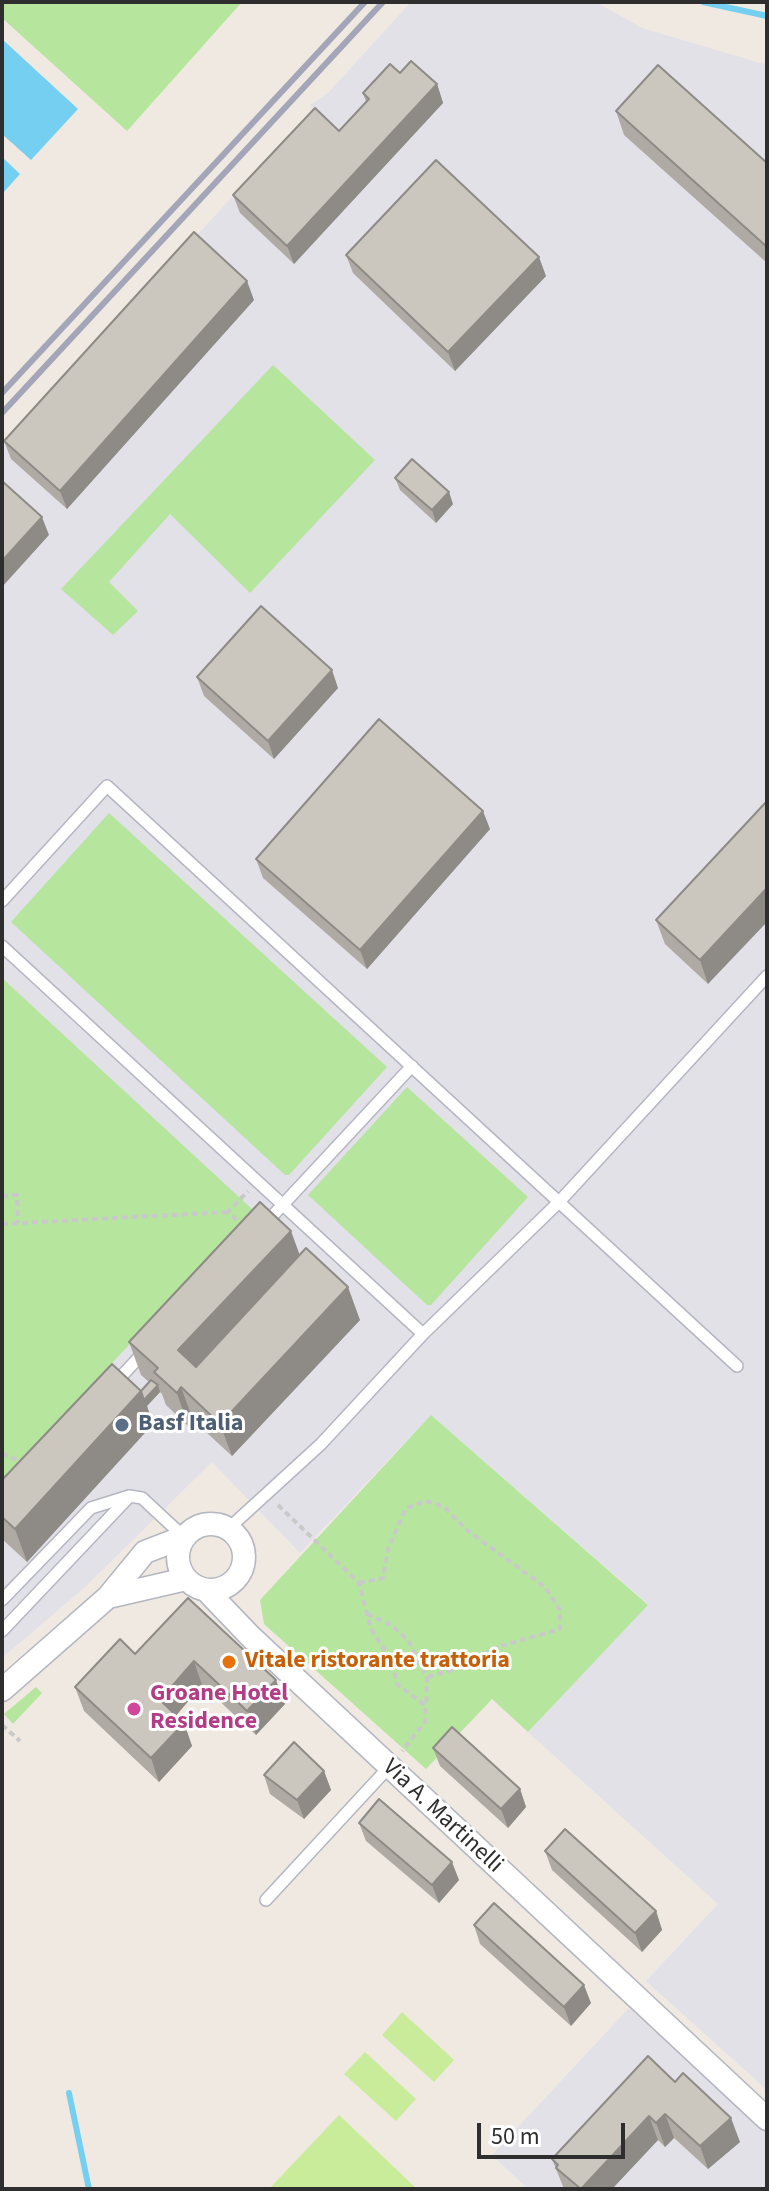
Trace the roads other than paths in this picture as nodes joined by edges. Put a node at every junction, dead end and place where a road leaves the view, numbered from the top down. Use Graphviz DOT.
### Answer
graph roads {
  1 [pos="2,901"];
  2 [pos="2,946"];
  3 [pos="767,976"];
  4 [pos="412,1066"];
  5 [pos="559,1202"];
  6 [pos="282,1204"];
  7 [pos="253,1236"];
  8 [pos="423,1334"];
  9 [pos="148,1347"];
  10 [pos="737,1366"];
  11 [pos="107,1392"];
  12 [pos="129,1496"];
  13 [pos="228,1529"];
  14 [pos="184,1537"];
  15 [pos="186,1579"];
  16 [pos="234,1582"];
  17 [pos="206,1590"];
  18 [pos="108,1597"];
  19 [pos="2,1600"];
  20 [pos="2,1631"];
  21 [pos="250,1636"];
  22 [pos="2,1690"];
  23 [pos="389,1767"];
  24 [pos="266,1900"];
  25 [pos="767,2119"];
  1 -- 4 [label="lane"];
  2 -- 6 [label="lane"];
  3 -- 5 [label="lane"];
  4 -- 5 [label="lane"];
  4 -- 6 [label="lane"];
  5 -- 8 [label="lane"];
  5 -- 10 [label="lane"];
  6 -- 7 [label="lane"];
  6 -- 8 [label="lane"];
  8 -- 13 [label="lane"];
  9 -- 11 [label="lane"];
  12 -- 14 [label="lane"];
  12 -- 19 [label="lane"];
  12 -- 20 [label="lane"];
  13 -- 14 [label="street"];
  13 -- 16 [label="street"];
  14 -- 15 [label="street"];
  14 -- 18 [label="street"];
  15 -- 17 [label="street"];
  15 -- 18 [label="street"];
  16 -- 17 [label="street"];
  16 -- 21 [label="street"];
  17 -- 21 [label="street, Via A. Martinelli"];
  18 -- 22 [label="street"];
  21 -- 23 [label="street, Via A. Martinelli"];
  23 -- 24 [label="lane"];
  23 -- 25 [label="street, Via A. Martinelli"];
}
